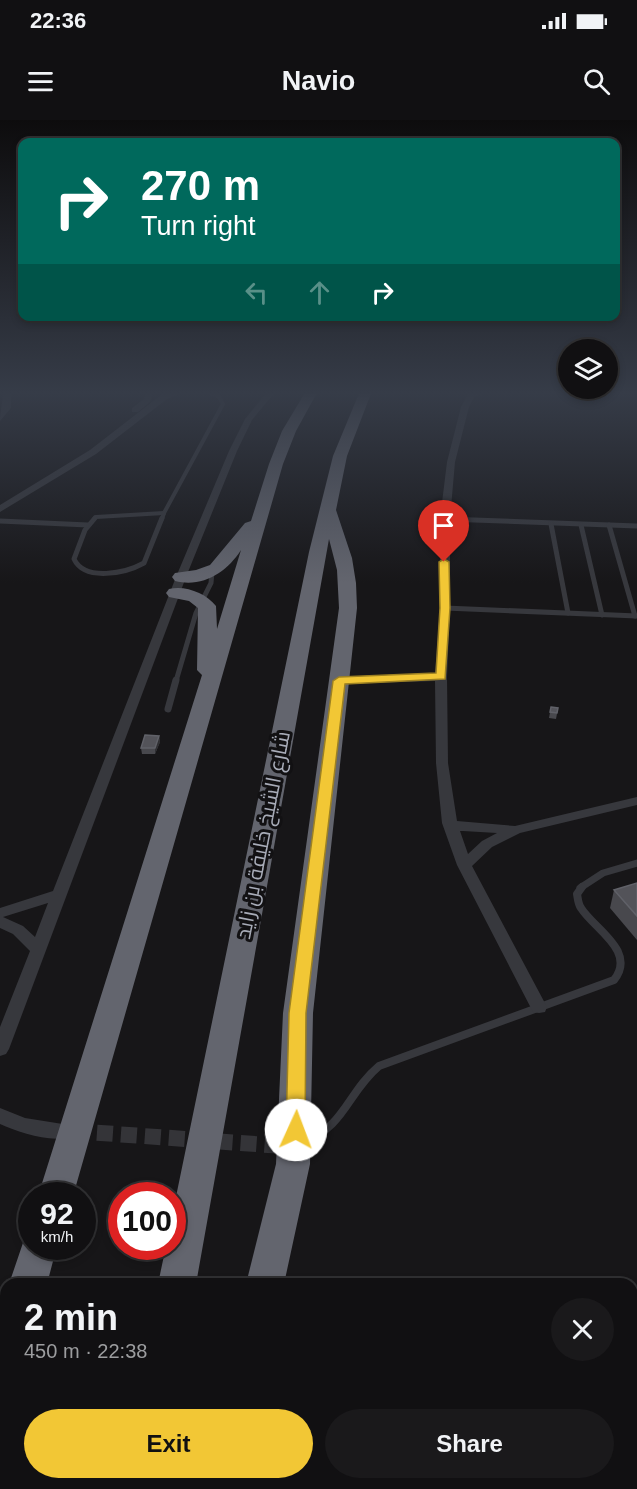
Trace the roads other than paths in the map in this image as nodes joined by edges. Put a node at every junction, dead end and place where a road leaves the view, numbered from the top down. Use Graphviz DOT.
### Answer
graph roads {
  1 [pos="72,455"];
  2 [pos="88,455"];
  3 [pos="195,455"];
  4 [pos="231,455"];
  5 [pos="279,455"];
  6 [pos="341,455"];
  7 [pos="454,455"];
  8 [pos="0,500"];
  9 [pos="0,509"];
  10 [pos="328,510"];
  11 [pos="164,513"];
  12 [pos="260,516"];
  13 [pos="445,519"];
  14 [pos="0,521"];
  15 [pos="551,524"];
  16 [pos="88,525"];
  17 [pos="581,525"];
  18 [pos="609,525"];
  19 [pos="637,526"];
  20 [pos="212,572"];
  21 [pos="178,585"];
  22 [pos="202,601"];
  23 [pos="445,608"];
  24 [pos="568,614"];
  25 [pos="602,615"];
  26 [pos="636,616"];
  27 [pos="441,677"];
  28 [pos="339,681"];
  29 [pos="210,684"];
  30 [pos="168,709"];
  31 [pos="637,801"];
  32 [pos="449,823"];
  33 [pos="516,830"];
  34 [pos="637,863"];
  35 [pos="464,865"];
  36 [pos="58,895"];
  37 [pos="0,913"];
  38 [pos="0,922"];
  39 [pos="38,950"];
  40 [pos="539,1007"];
  41 [pos="0,1049"];
  42 [pos="0,1116"];
  43 [pos="62,1131"];
  44 [pos="289,1145"];
  45 [pos="59,1182"];
  46 [pos="35,1260"];
  47 [pos="30,1278"];
  48 [pos="178,1278"];
  49 [pos="266,1278"];
  1 -- 8 [label="street"];
  2 -- 9 [label="street"];
  3 -- 11 [label="lane"];
  4 -- 21 [label="street"];
  5 -- 12 [label="highway"];
  6 -- 10 [label="highway, شارع الشيخ خليفة بن زايد"];
  7 -- 13 [label="street"];
  10 -- 28 [label="highway"];
  10 -- 48 [label="highway, شارع الشيخ خليفة بن زايد"];
  11 -- 16 [label="lane"];
  11 -- 16 [label="lane"];
  12 -- 20 [label="highway"];
  12 -- 29 [label="highway"];
  13 -- 15 [label="lane"];
  13 -- 23 [label="street"];
  14 -- 16 [label="lane"];
  15 -- 17 [label="lane"];
  15 -- 24 [label="lane"];
  17 -- 18 [label="lane"];
  17 -- 25 [label="lane"];
  18 -- 19 [label="lane"];
  18 -- 26 [label="lane"];
  20 -- 21 [label="highway"];
  20 -- 22 [label="lane"];
  21 -- 22 [label="highway"];
  21 -- 36 [label="street"];
  22 -- 29 [label="highway"];
  22 -- 30 [label="lane"];
  23 -- 24 [label="lane"];
  23 -- 27 [label="street"];
  24 -- 25 [label="lane"];
  25 -- 26 [label="lane"];
  27 -- 28 [label="street"];
  27 -- 32 [label="street"];
  28 -- 44 [label="highway"];
  29 -- 45 [label="highway"];
  31 -- 33 [label="street"];
  32 -- 33 [label="street"];
  32 -- 35 [label="street"];
  33 -- 35 [label="street"];
  34 -- 40 [label="lane"];
  35 -- 40 [label="street"];
  36 -- 37 [label="street"];
  36 -- 39 [label="street"];
  38 -- 39 [label="street"];
  39 -- 41 [label="street"];
  40 -- 44 [label="lane"];
  42 -- 43 [label="street"];
  44 -- 49 [label="highway"];
  46 -- 47 [label="highway"];
}
